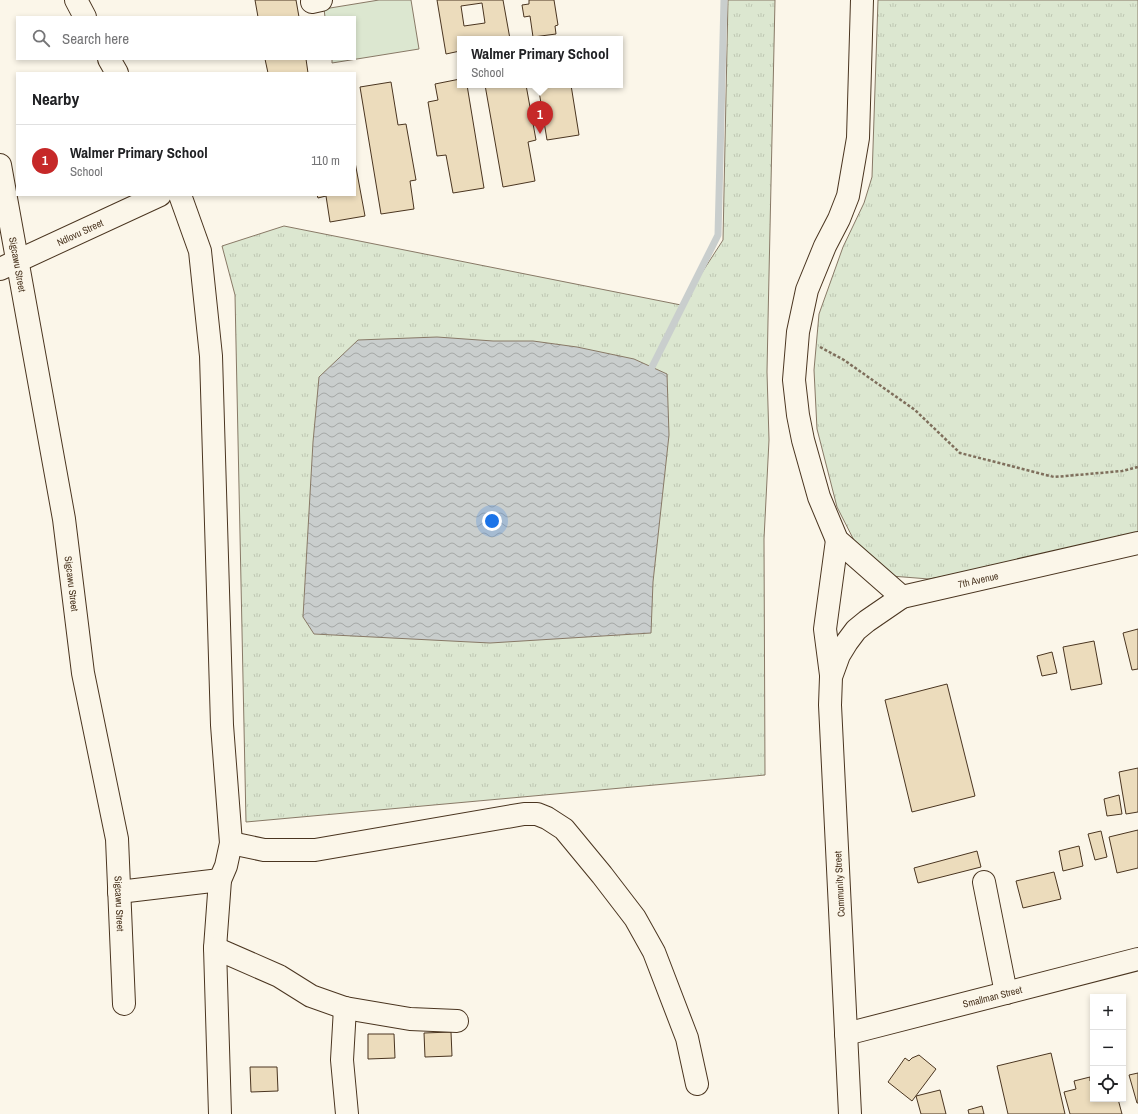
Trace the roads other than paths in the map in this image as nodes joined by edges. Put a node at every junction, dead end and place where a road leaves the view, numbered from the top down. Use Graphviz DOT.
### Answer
graph roads {
  1 [pos="76,0"];
  2 [pos="862,0"];
  3 [pos="84,16"];
  4 [pos="110,60"];
  5 [pos="116,72"];
  6 [pos="0,165"];
  7 [pos="158,196"];
  8 [pos="180,196"];
  9 [pos="9,265"];
  10 [pos="837,540"];
  11 [pos="1138,543"];
  12 [pos="902,597"];
  13 [pos="840,655"];
  14 [pos="832,677"];
  15 [pos="231,843"];
  16 [pos="220,880"];
  17 [pos="984,882"];
  18 [pos="119,892"];
  19 [pos="215,948"];
  20 [pos="1138,959"];
  21 [pos="1006,993"];
  22 [pos="124,1004"];
  23 [pos="345,1008"];
  24 [pos="457,1021"];
  25 [pos="846,1034"];
  26 [pos="697,1084"];
  27 [pos="220,1114"];
  28 [pos="347,1114"];
  29 [pos="850,1114"];
  1 -- 3 [label="street"];
  2 -- 10 [label="street"];
  4 -- 5 [label="street"];
  6 -- 9 [label="street, Sigcawu Street"];
  7 -- 9 [label="street, Ndlovu Street"];
  8 -- 15 [label="street"];
  9 -- 18 [label="street, Sigcawu Street"];
  10 -- 12 [label="street"];
  10 -- 14 [label="street"];
  11 -- 12 [label="street, 7th Avenue"];
  12 -- 13 [label="street, 7th Avenue"];
  13 -- 14 [label="street, Community Street"];
  14 -- 25 [label="street, Community Street"];
  15 -- 16 [label="street"];
  15 -- 26 [label="street"];
  16 -- 18 [label="street"];
  16 -- 19 [label="street"];
  17 -- 21 [label="street"];
  18 -- 22 [label="street, Sigcawu Street"];
  19 -- 23 [label="street"];
  19 -- 27 [label="street"];
  20 -- 21 [label="street, Smallman Street"];
  21 -- 25 [label="street, Smallman Street"];
  23 -- 24 [label="street"];
  23 -- 28 [label="street"];
  25 -- 29 [label="street, Community Street"];
}
